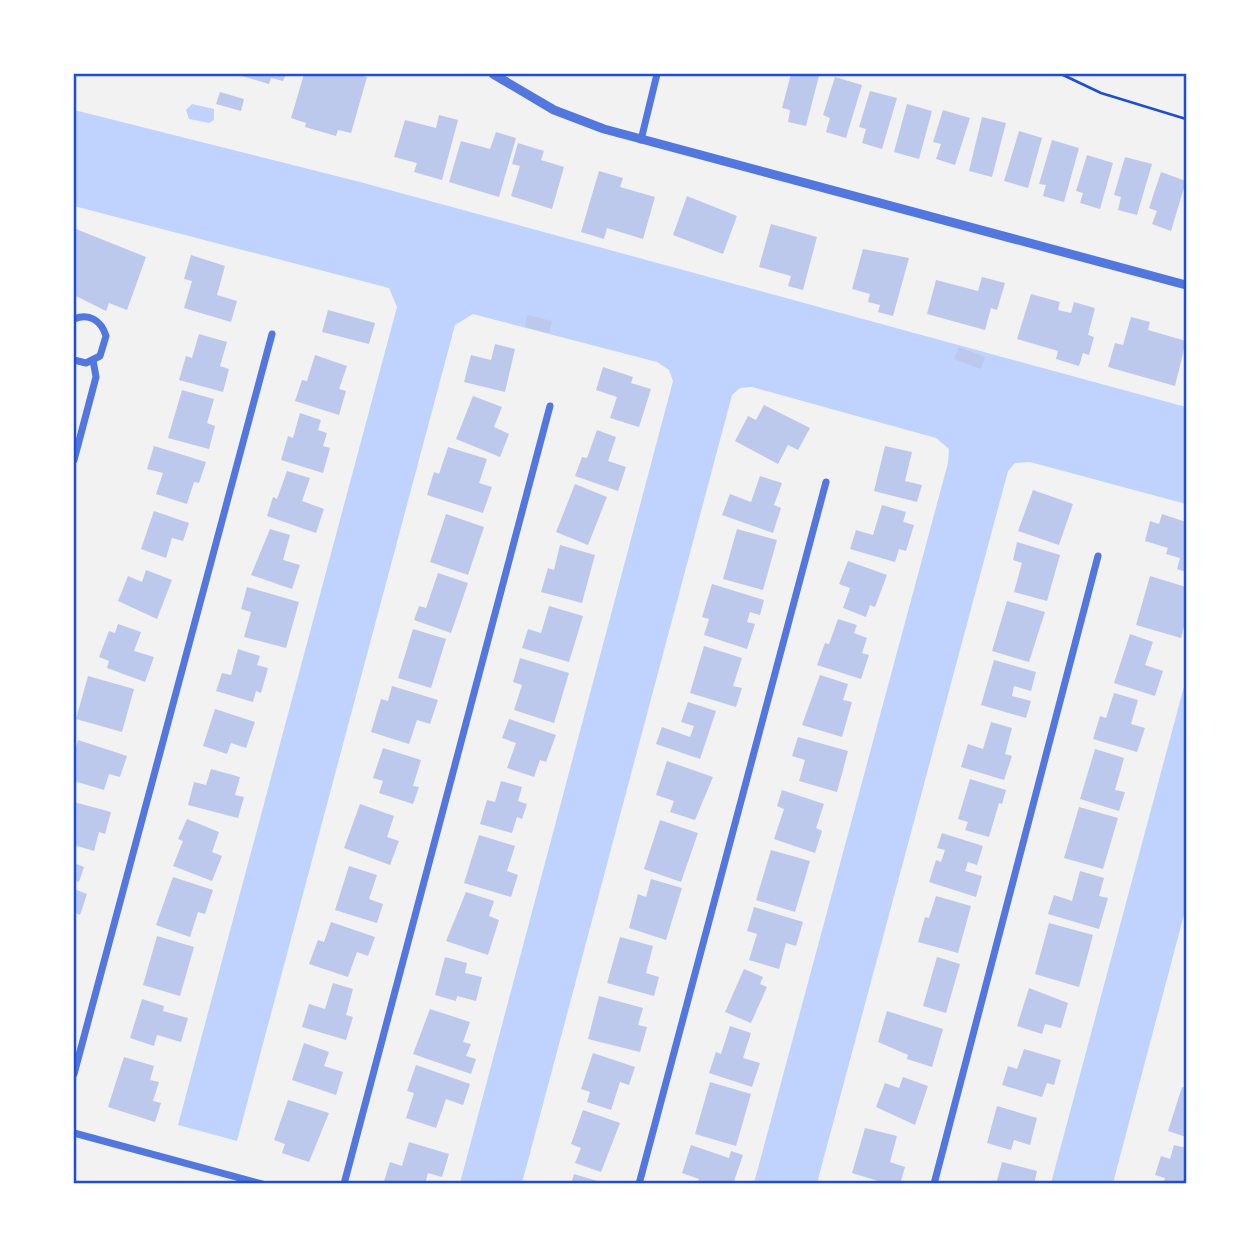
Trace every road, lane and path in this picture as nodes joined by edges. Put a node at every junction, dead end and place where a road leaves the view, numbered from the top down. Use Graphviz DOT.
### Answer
graph roads {
  1 [pos="493,74"];
  2 [pos="657,74"];
  3 [pos="1061,74"];
  4 [pos="1186,119"];
  5 [pos="641,141"];
  6 [pos="1186,285"];
  7 [pos="74,319"];
  8 [pos="272,334"];
  9 [pos="74,360"];
  10 [pos="93,360"];
  11 [pos="550,406"];
  12 [pos="74,460"];
  13 [pos="826,482"];
  14 [pos="1098,555"];
  15 [pos="74,1074"];
  16 [pos="74,1133"];
  17 [pos="262,1184"];
  18 [pos="344,1184"];
  19 [pos="639,1184"];
  20 [pos="934,1184"];
  1 -- 5 [label="street"];
  2 -- 5 [label="street"];
  3 -- 4 [label="path"];
  5 -- 6 [label="street"];
  7 -- 10 [label="street"];
  8 -- 15 [label="street"];
  9 -- 10 [label="street"];
  10 -- 12 [label="street"];
  11 -- 18 [label="street"];
  13 -- 19 [label="street"];
  14 -- 20 [label="street"];
  16 -- 17 [label="street"];
}
